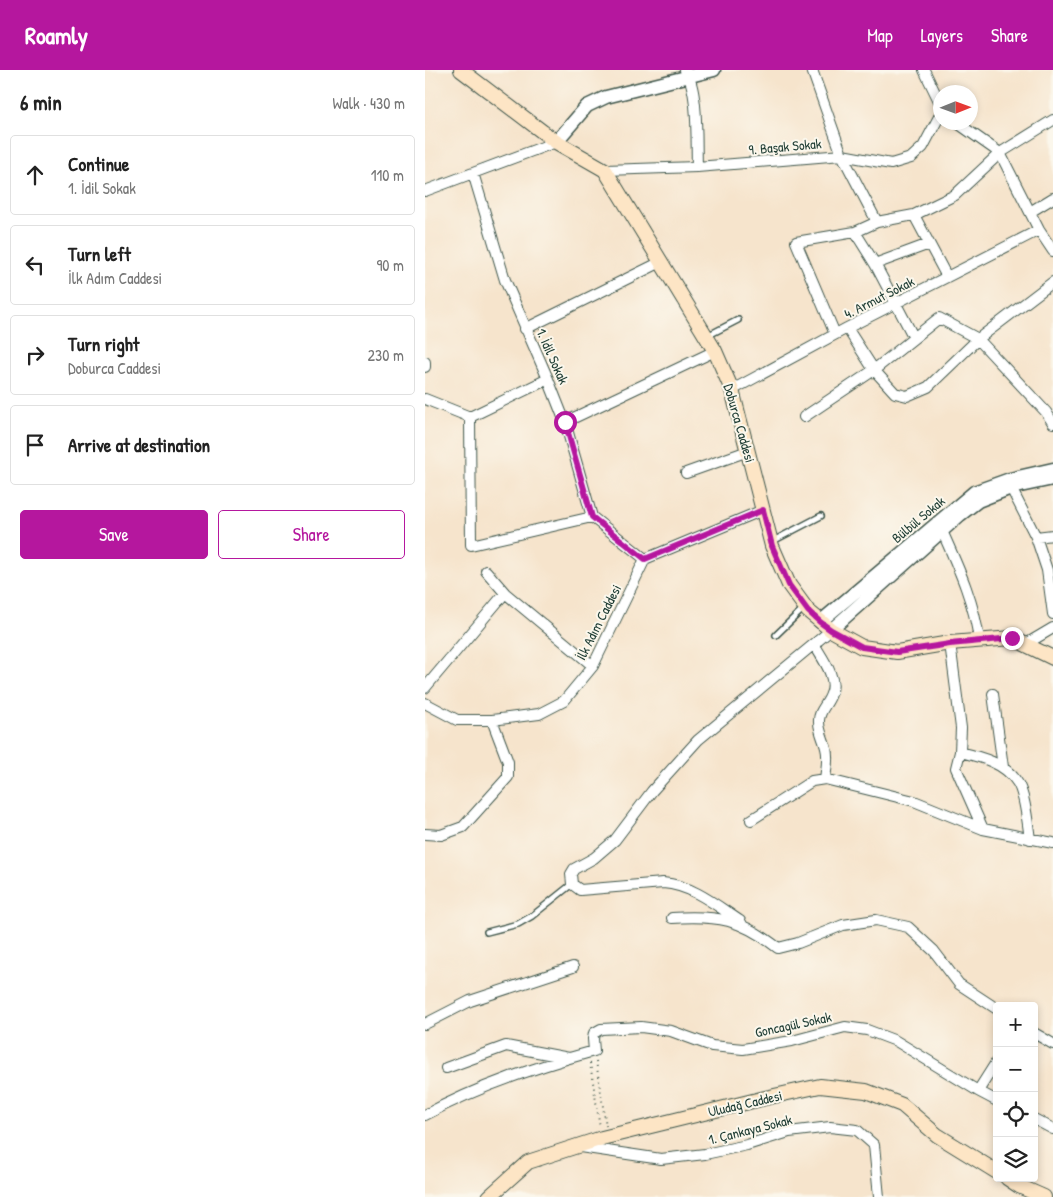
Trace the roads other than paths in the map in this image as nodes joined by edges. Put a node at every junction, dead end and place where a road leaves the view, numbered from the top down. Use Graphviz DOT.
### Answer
graph roads {
  1 [pos="461,70"];
  2 [pos="715,70"];
  3 [pos="812,70"];
  4 [pos="924,70"];
  5 [pos="688,74"];
  6 [pos="933,89"];
  7 [pos="1053,120"];
  8 [pos="933,128"];
  9 [pos="967,130"];
  10 [pos="556,142"];
  11 [pos="1000,153"];
  12 [pos="842,155"];
  13 [pos="697,167"];
  14 [pos="605,170"];
  15 [pos="473,172"];
  16 [pos="425,191"];
  17 [pos="1053,198"];
  18 [pos="1030,212"];
  19 [pos="913,215"];
  20 [pos="877,222"];
  21 [pos="1039,230"];
  22 [pos="855,232"];
  23 [pos="929,244"];
  24 [pos="1051,245"];
  25 [pos="661,262"];
  26 [pos="875,264"];
  27 [pos="947,277"];
  28 [pos="1053,282"];
  29 [pos="895,304"];
  30 [pos="738,320"];
  31 [pos="525,328"];
  32 [pos="847,328"];
  33 [pos="835,334"];
  34 [pos="706,336"];
  35 [pos="914,338"];
  36 [pos="978,339"];
  37 [pos="715,351"];
  38 [pos="425,362"];
  39 [pos="425,367"];
  40 [pos="874,370"];
  41 [pos="548,379"];
  42 [pos="732,390"];
  43 [pos="425,399"];
  44 [pos="1050,409"];
  45 [pos="470,417"];
  46 [pos="804,417"];
  47 [pos="565,422"];
  48 [pos="1053,423"];
  49 [pos="749,450"];
  50 [pos="1053,469"];
  51 [pos="686,473"];
  52 [pos="1053,479"];
  53 [pos="1011,488"];
  54 [pos="763,510"];
  55 [pos="821,516"];
  56 [pos="592,517"];
  57 [pos="939,527"];
  58 [pos="1053,535"];
  59 [pos="1036,537"];
  60 [pos="771,542"];
  61 [pos="645,559"];
  62 [pos="486,570"];
  63 [pos="505,593"];
  64 [pos="805,607"];
  65 [pos="1053,614"];
  66 [pos="825,626"];
  67 [pos="1053,628"];
  68 [pos="775,635"];
  69 [pos="979,640"];
  70 [pos="814,644"];
  71 [pos="950,644"];
  72 [pos="1026,644"];
  73 [pos="1053,658"];
  74 [pos="593,666"];
  75 [pos="425,688"];
  76 [pos="993,694"];
  77 [pos="425,703"];
  78 [pos="492,720"];
  79 [pos="960,752"];
  80 [pos="1003,767"];
  81 [pos="825,779"];
  82 [pos="751,820"];
  83 [pos="983,829"];
  84 [pos="425,834"];
  85 [pos="1030,839"];
  86 [pos="1053,843"];
  87 [pos="572,884"];
  88 [pos="672,918"];
  89 [pos="743,926"];
  90 [pos="487,932"];
  91 [pos="573,967"];
  92 [pos="993,1006"];
  93 [pos="425,1024"];
  94 [pos="1038,1035"];
  95 [pos="1053,1044"];
  96 [pos="570,1058"];
  97 [pos="446,1068"];
  98 [pos="993,1068"];
  99 [pos="979,1091"];
  100 [pos="993,1098"];
  101 [pos="425,1115"];
  102 [pos="1038,1122"];
  103 [pos="1053,1129"];
  104 [pos="576,1146"];
  105 [pos="993,1170"];
  106 [pos="1013,1182"];
  107 [pos="489,1197"];
  108 [pos="879,1197"];
  109 [pos="1044,1197"];
  1 -- 10 [label="main road, Doburca Caddesi"];
  2 -- 5 [label="street"];
  3 -- 12 [label="street"];
  4 -- 6 [label="street"];
  5 -- 10 [label="street"];
  5 -- 13 [label="street"];
  7 -- 11 [label="street"];
  8 -- 12 [label="street, 9. Başak Sokak"];
  9 -- 11 [label="street"];
  10 -- 14 [label="main road, Doburca Caddesi"];
  10 -- 15 [label="street"];
  11 -- 18 [label="street"];
  11 -- 19 [label="street"];
  12 -- 13 [label="street, 9. Başak Sokak"];
  12 -- 20 [label="street"];
  13 -- 14 [label="street, 9. Başak Sokak"];
  14 -- 25 [label="main road, Doburca Caddesi"];
  15 -- 16 [label="street"];
  15 -- 31 [label="street, 1. İdil Sokak"];
  17 -- 18 [label="street"];
  18 -- 21 [label="street"];
  19 -- 20 [label="street"];
  19 -- 23 [label="street"];
  20 -- 22 [label="street"];
  21 -- 24 [label="street"];
  21 -- 27 [label="street, 4. Armut Sokak"];
  22 -- 26 [label="street"];
  22 -- 33 [label="street"];
  23 -- 26 [label="street"];
  23 -- 27 [label="street"];
  25 -- 31 [label="street"];
  25 -- 34 [label="main road, Doburca Caddesi"];
  26 -- 29 [label="street"];
  27 -- 29 [label="street, 4. Armut Sokak"];
  28 -- 36 [label="street"];
  29 -- 32 [label="street, 4. Armut Sokak"];
  29 -- 35 [label="street"];
  30 -- 34 [label="lane"];
  31 -- 41 [label="street, 1. İdil Sokak"];
  32 -- 33 [label="street, 4. Armut Sokak"];
  32 -- 40 [label="street"];
  33 -- 42 [label="street, 4. Armut Sokak"];
  34 -- 37 [label="main road, Doburca Caddesi"];
  35 -- 36 [label="street"];
  35 -- 40 [label="street"];
  36 -- 40 [label="street"];
  36 -- 44 [label="street"];
  37 -- 42 [label="main road, Doburca Caddesi"];
  37 -- 47 [label="street"];
  38 -- 39 [label="street"];
  40 -- 46 [label="street"];
  41 -- 45 [label="street"];
  41 -- 47 [label="street, 1. İdil Sokak"];
  42 -- 49 [label="main road, Doburca Caddesi"];
  43 -- 45 [label="street"];
  44 -- 48 [label="street"];
  45 -- 56 [label="street"];
  47 -- 56 [label="street, 1. İdil Sokak"];
  49 -- 51 [label="street"];
  49 -- 54 [label="main road, Doburca Caddesi"];
  50 -- 57 [label="street, Bülbül Sokak"];
  52 -- 53 [label="street, Bülbül Sokak"];
  53 -- 57 [label="street, Bülbül Sokak"];
  53 -- 59 [label="street"];
  54 -- 60 [label="main road, Doburca Caddesi"];
  54 -- 61 [label="street"];
  55 -- 60 [label="lane"];
  56 -- 61 [label="street"];
  57 -- 66 [label="street, Bülbül Sokak"];
  57 -- 69 [label="street"];
  58 -- 59 [label="street"];
  59 -- 65 [label="street"];
  60 -- 64 [label="main road, Doburca Caddesi"];
  61 -- 74 [label="street, İlk Adım Caddesi"];
  62 -- 63 [label="street"];
  63 -- 74 [label="street"];
  63 -- 75 [label="street"];
  64 -- 66 [label="main road, Doburca Caddesi"];
  64 -- 68 [label="lane"];
  66 -- 70 [label="street"];
  66 -- 71 [label="main road, Doburca Caddesi"];
  67 -- 72 [label="street"];
  69 -- 71 [label="main road, Doburca Caddesi"];
  69 -- 72 [label="main road, Doburca Caddesi"];
  70 -- 81 [label="street"];
  70 -- 87 [label="street"];
  71 -- 79 [label="street"];
  72 -- 73 [label="main road, Doburca Caddesi"];
  74 -- 78 [label="street, İlk Adım Caddesi"];
  76 -- 80 [label="street"];
  77 -- 78 [label="street, İlk Adım Caddesi"];
  78 -- 84 [label="street"];
  79 -- 80 [label="street"];
  79 -- 83 [label="street"];
  80 -- 85 [label="street"];
  81 -- 82 [label="street"];
  81 -- 83 [label="street"];
  83 -- 85 [label="street"];
  85 -- 86 [label="street"];
  87 -- 89 [label="street"];
  87 -- 90 [label="lane"];
  88 -- 89 [label="street"];
  89 -- 92 [label="street"];
  91 -- 93 [label="street"];
  94 -- 95 [label="street"];
  96 -- 97 [label="street"];
  96 -- 99 [label="street, Goncagül Sokak"];
  96 -- 101 [label="street"];
  98 -- 99 [label="street"];
  99 -- 100 [label="street, Goncagül Sokak"];
  102 -- 103 [label="street"];
  104 -- 105 [label="main road, Uludağ Caddesi"];
  104 -- 107 [label="main road, Uludağ Caddesi"];
  104 -- 108 [label="street, 1. Çankaya Sokak"];
  106 -- 109 [label="main road"];
}
